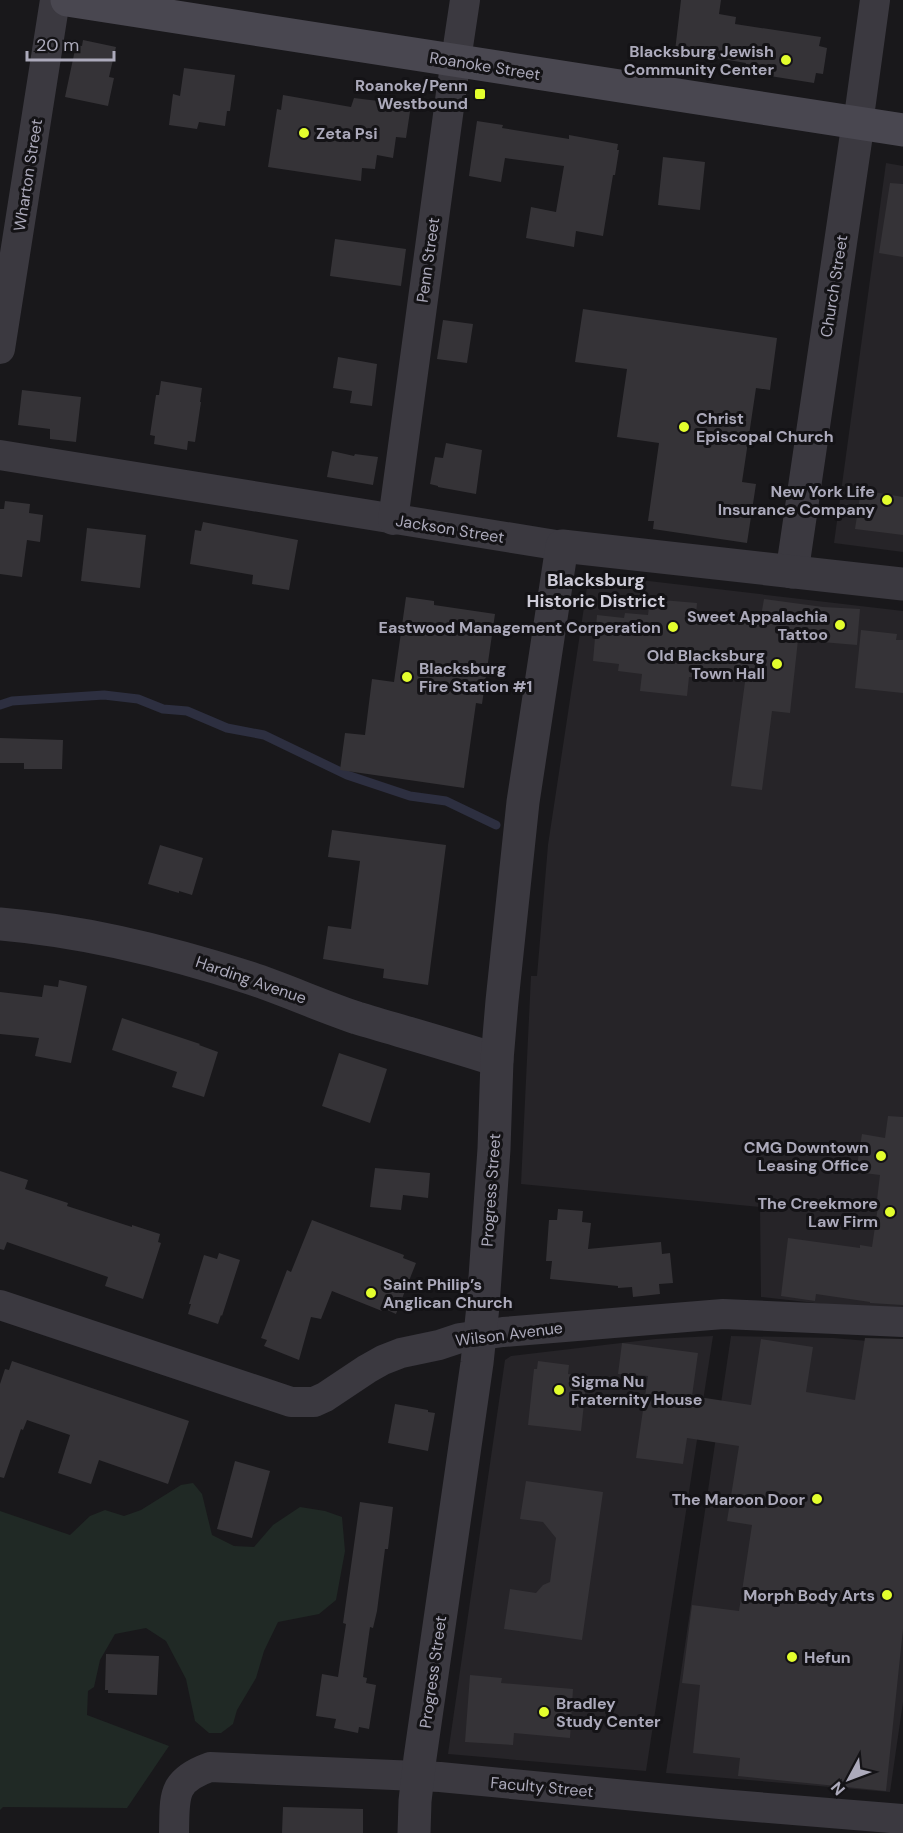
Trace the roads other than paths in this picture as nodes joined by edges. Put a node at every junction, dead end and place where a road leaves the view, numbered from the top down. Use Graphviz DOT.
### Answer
graph roads {
  1 [pos="55,0"];
  2 [pos="67,0"];
  3 [pos="465,0"];
  4 [pos="875,0"];
  5 [pos="456,61"];
  6 [pos="858,124"];
  7 [pos="903,130"];
  8 [pos="0,349"];
  9 [pos="0,455"];
  10 [pos="393,520"];
  11 [pos="562,546"];
  12 [pos="792,572"];
  13 [pos="903,584"];
  14 [pos="0,924"];
  15 [pos="497,1060"];
  16 [pos="0,1305"];
  17 [pos="903,1322"];
  18 [pos="480,1335"];
  19 [pos="418,1776"];
  20 [pos="903,1819"];
  21 [pos="174,1833"];
  22 [pos="414,1833"];
  1 -- 8 [label="street, Wharton Street"];
  2 -- 5 [label="main road, Roanoke Street"];
  3 -- 5 [label="street, Penn Street"];
  4 -- 6 [label="street, Church Street"];
  5 -- 6 [label="main road, Roanoke Street"];
  5 -- 10 [label="street, Penn Street"];
  6 -- 7 [label="main road, Roanoke Street"];
  6 -- 12 [label="street, Church Street"];
  9 -- 10 [label="street, Jackson Street"];
  10 -- 11 [label="street, Jackson Street"];
  11 -- 12 [label="street, Jackson Street"];
  11 -- 15 [label="street, Progress Street"];
  12 -- 13 [label="street, Jackson Street"];
  14 -- 15 [label="street, Harding Avenue"];
  15 -- 18 [label="street, Progress Street"];
  16 -- 18 [label="street, Wilson Avenue"];
  17 -- 18 [label="street, Wilson Avenue"];
  18 -- 19 [label="street, Progress Street"];
  19 -- 20 [label="street, Faculty Street"];
  19 -- 21 [label="street, Faculty Street"];
  19 -- 22 [label="street, Progress Street"];
}
